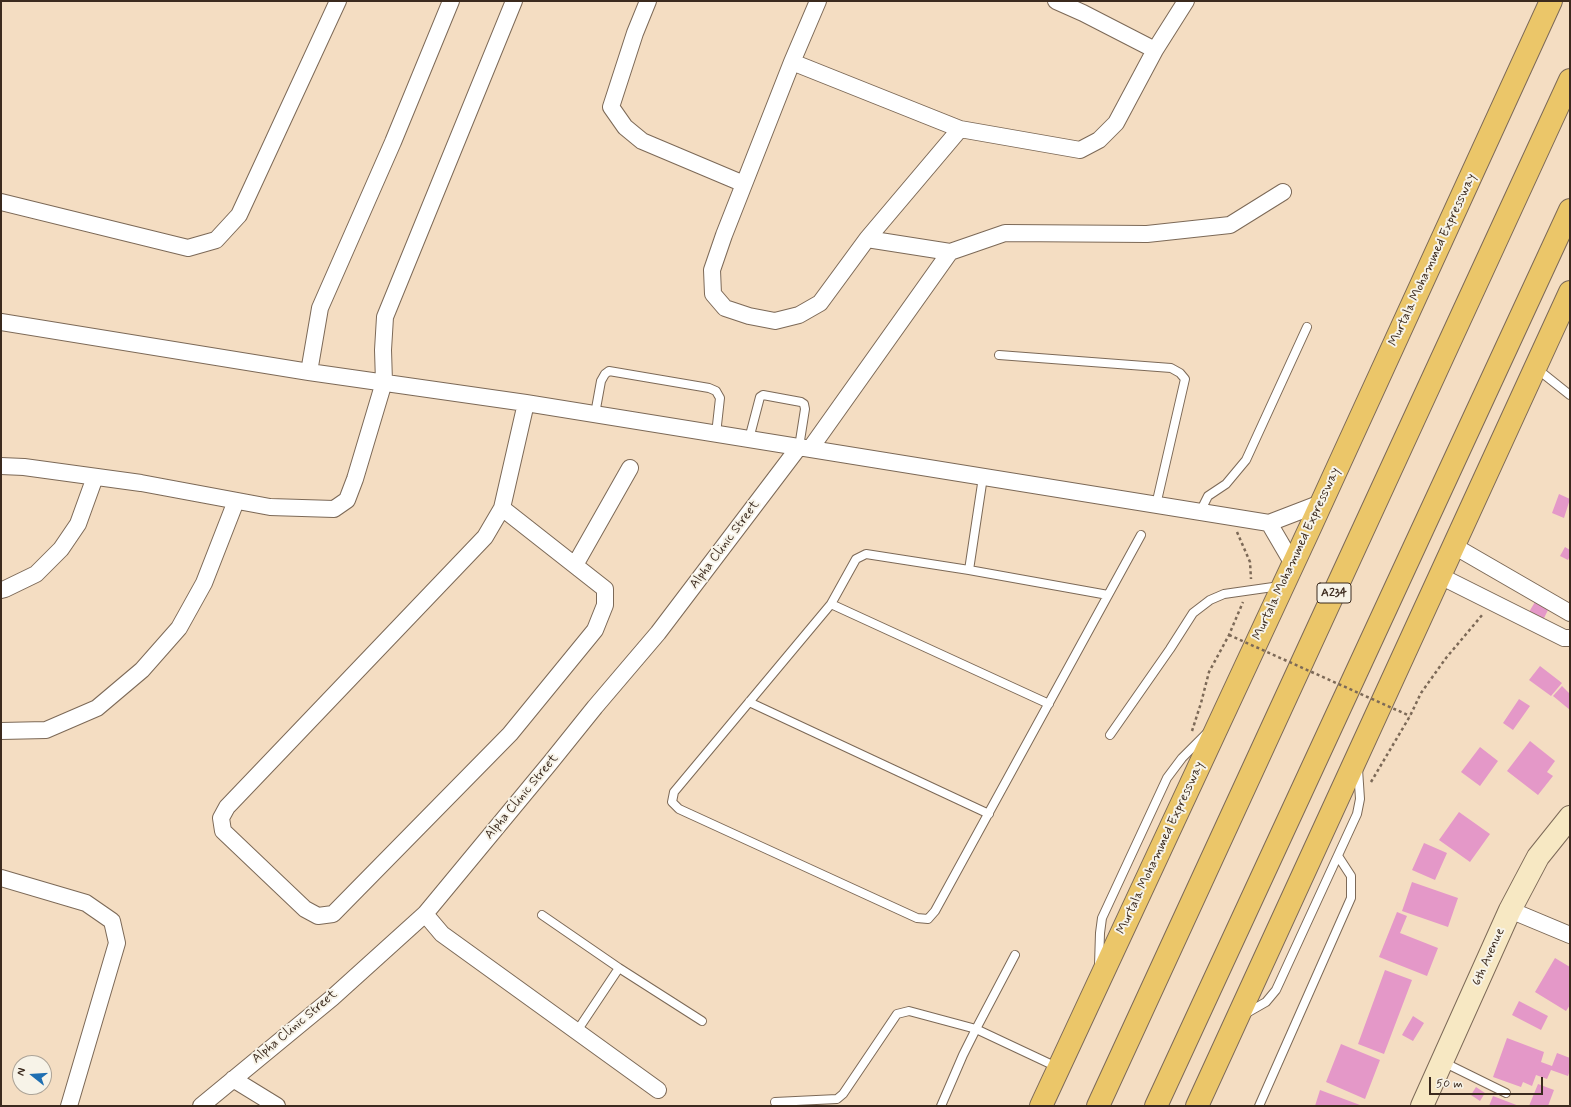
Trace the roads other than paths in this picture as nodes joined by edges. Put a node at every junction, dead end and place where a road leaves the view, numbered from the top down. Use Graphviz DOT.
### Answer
graph roads {
  1 [pos="338,1"];
  2 [pos="451,1"];
  3 [pos="514,1"];
  4 [pos="648,1"];
  5 [pos="818,1"];
  6 [pos="1056,1"];
  7 [pos="1186,1"];
  8 [pos="1551,1"];
  9 [pos="1085,7"];
  10 [pos="1155,50"];
  11 [pos="792,62"];
  12 [pos="1570,80"];
  13 [pos="960,128"];
  14 [pos="744,184"];
  15 [pos="1283,192"];
  16 [pos="1,202"];
  17 [pos="1570,210"];
  18 [pos="867,239"];
  19 [pos="950,252"];
  20 [pos="1570,292"];
  21 [pos="1,322"];
  22 [pos="1308,326"];
  23 [pos="999,355"];
  24 [pos="1535,368"];
  25 [pos="309,372"];
  26 [pos="384,382"];
  27 [pos="1570,395"];
  28 [pos="526,403"];
  29 [pos="595,414"];
  30 [pos="716,434"];
  31 [pos="749,439"];
  32 [pos="805,448"];
  33 [pos="1,466"];
  34 [pos="630,468"];
  35 [pos="95,477"];
  36 [pos="983,477"];
  37 [pos="236,501"];
  38 [pos="1321,503"];
  39 [pos="1156,505"];
  40 [pos="502,508"];
  41 [pos="1200,512"];
  42 [pos="1269,523"];
  43 [pos="1141,534"];
  44 [pos="1454,546"];
  45 [pos="1293,564"];
  46 [pos="575,565"];
  47 [pos="968,570"];
  48 [pos="1440,576"];
  49 [pos="1282,586"];
  50 [pos="1,590"];
  51 [pos="1108,595"];
  52 [pos="831,604"];
  53 [pos="1570,613"];
  54 [pos="1570,638"];
  55 [pos="749,702"];
  56 [pos="1049,704"];
  57 [pos="1221,718"];
  58 [pos="1,731"];
  59 [pos="1110,735"];
  60 [pos="1357,757"];
  61 [pos="989,814"];
  62 [pos="1570,817"];
  63 [pos="1338,856"];
  64 [pos="1,878"];
  65 [pos="1510,910"];
  66 [pos="425,914"];
  67 [pos="542,915"];
  68 [pos="1570,935"];
  69 [pos="1015,955"];
  70 [pos="619,968"];
  71 [pos="1099,982"];
  72 [pos="1238,1018"];
  73 [pos="702,1021"];
  74 [pos="976,1029"];
  75 [pos="577,1031"];
  76 [pos="1442,1062"];
  77 [pos="1059,1068"];
  78 [pos="233,1079"];
  79 [pos="658,1090"];
  80 [pos="1506,1093"];
  81 [pos="775,1102"];
  82 [pos="69,1106"];
  83 [pos="201,1106"];
  84 [pos="277,1106"];
  85 [pos="941,1106"];
  86 [pos="1041,1106"];
  87 [pos="1098,1106"];
  88 [pos="1156,1106"];
  89 [pos="1197,1106"];
  90 [pos="1259,1106"];
  91 [pos="1422,1106"];
  1 -- 16 [label="street"];
  2 -- 25 [label="street"];
  3 -- 26 [label="street"];
  4 -- 14 [label="street"];
  5 -- 11 [label="street"];
  6 -- 9 [label="street"];
  7 -- 10 [label="street"];
  8 -- 38 [label="highway, Murtala Mohammed Expressway"];
  9 -- 10 [label="street"];
  10 -- 13 [label="street"];
  11 -- 13 [label="street"];
  11 -- 14 [label="street"];
  12 -- 87 [label="highway, A234"];
  13 -- 18 [label="street"];
  14 -- 18 [label="street"];
  15 -- 19 [label="street"];
  17 -- 88 [label="highway"];
  18 -- 19 [label="street"];
  19 -- 32 [label="street, Alpha Clinic Street"];
  20 -- 24 [label="highway"];
  21 -- 25 [label="street"];
  22 -- 41 [label="lane"];
  23 -- 39 [label="lane"];
  24 -- 27 [label="lane"];
  24 -- 44 [label="highway"];
  25 -- 26 [label="street"];
  26 -- 28 [label="street"];
  26 -- 37 [label="street"];
  28 -- 29 [label="street"];
  28 -- 40 [label="street"];
  29 -- 30 [label="street"];
  29 -- 30 [label="lane"];
  30 -- 31 [label="street"];
  31 -- 32 [label="street"];
  31 -- 32 [label="lane"];
  32 -- 36 [label="street"];
  32 -- 66 [label="street, Alpha Clinic Street"];
  33 -- 35 [label="street"];
  34 -- 46 [label="street"];
  35 -- 37 [label="street"];
  35 -- 50 [label="street"];
  36 -- 39 [label="street"];
  36 -- 47 [label="lane"];
  37 -- 58 [label="street"];
  38 -- 42 [label="street"];
  38 -- 45 [label="highway, Murtala Mohammed Expressway"];
  39 -- 41 [label="street"];
  40 -- 46 [label="street"];
  40 -- 46 [label="street"];
  41 -- 42 [label="street"];
  42 -- 45 [label="street"];
  43 -- 51 [label="lane"];
  44 -- 48 [label="highway"];
  44 -- 53 [label="street"];
  45 -- 49 [label="highway, Murtala Mohammed Expressway"];
  47 -- 51 [label="lane"];
  47 -- 52 [label="lane"];
  48 -- 54 [label="street"];
  48 -- 60 [label="highway"];
  49 -- 57 [label="highway, Murtala Mohammed Expressway"];
  49 -- 59 [label="lane"];
  51 -- 56 [label="lane"];
  52 -- 55 [label="lane"];
  52 -- 56 [label="lane"];
  55 -- 61 [label="lane"];
  55 -- 61 [label="lane"];
  56 -- 61 [label="lane"];
  57 -- 71 [label="highway, Murtala Mohammed Expressway"];
  57 -- 71 [label="lane"];
  60 -- 63 [label="lane"];
  60 -- 72 [label="highway"];
  62 -- 65 [label="street, 6th Avenue"];
  63 -- 72 [label="lane"];
  63 -- 90 [label="lane"];
  64 -- 82 [label="street"];
  65 -- 68 [label="street"];
  65 -- 76 [label="street, 6th Avenue"];
  66 -- 75 [label="street"];
  66 -- 78 [label="street, Alpha Clinic Street"];
  67 -- 70 [label="lane"];
  69 -- 74 [label="lane"];
  70 -- 73 [label="lane"];
  70 -- 75 [label="lane"];
  71 -- 77 [label="highway, Murtala Mohammed Expressway"];
  72 -- 89 [label="highway"];
  74 -- 77 [label="lane"];
  74 -- 81 [label="lane"];
  74 -- 85 [label="lane"];
  75 -- 79 [label="street"];
  76 -- 80 [label="lane"];
  76 -- 91 [label="street, 6th Avenue"];
  77 -- 86 [label="highway, Murtala Mohammed Expressway"];
  78 -- 83 [label="street, Alpha Clinic Street"];
  78 -- 84 [label="street"];
}
